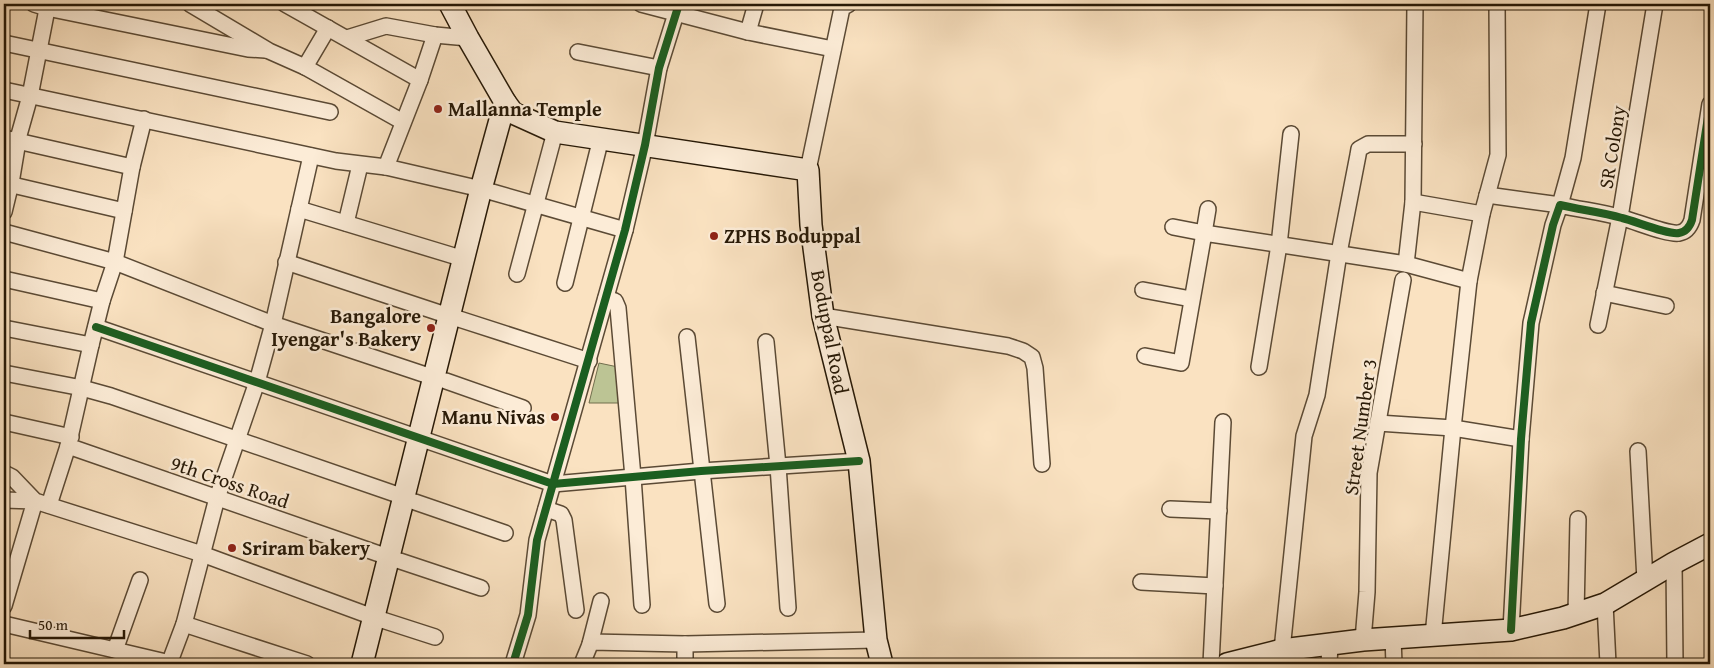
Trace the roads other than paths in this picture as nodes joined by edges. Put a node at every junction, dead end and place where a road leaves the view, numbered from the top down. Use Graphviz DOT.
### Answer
graph roads {
  1 [pos="190,4"];
  2 [pos="285,4"];
  3 [pos="450,4"];
  4 [pos="642,4"];
  5 [pos="756,4"];
  6 [pos="1415,4"];
  7 [pos="1497,4"];
  8 [pos="1598,4"];
  9 [pos="1655,4"];
  10 [pos="43,5"];
  11 [pos="845,5"];
  12 [pos="677,8"];
  13 [pos="328,28"];
  14 [pos="748,32"];
  15 [pos="434,36"];
  16 [pos="347,38"];
  17 [pos="468,38"];
  18 [pos="4,43"];
  19 [pos="833,49"];
  20 [pos="40,51"];
  21 [pos="269,51"];
  22 [pos="578,52"];
  23 [pos="305,67"];
  24 [pos="659,68"];
  25 [pos="420,80"];
  26 [pos="4,90"];
  27 [pos="30,96"];
  28 [pos="1710,104"];
  29 [pos="509,107"];
  30 [pos="330,112"];
  31 [pos="144,120"];
  32 [pos="403,122"];
  33 [pos="555,132"];
  34 [pos="1291,134"];
  35 [pos="601,138"];
  36 [pos="11,140"];
  37 [pos="1414,144"];
  38 [pos="645,145"];
  39 [pos="311,156"];
  40 [pos="360,165"];
  41 [pos="132,167"];
  42 [pos="386,167"];
  43 [pos="808,170"];
  44 [pos="7,184"];
  45 [pos="486,191"];
  46 [pos="1487,195"];
  47 [pos="1414,202"];
  48 [pos="536,205"];
  49 [pos="1560,206"];
  50 [pos="299,209"];
  51 [pos="1208,209"];
  52 [pos="124,211"];
  53 [pos="4,212"];
  54 [pos="1482,214"];
  55 [pos="1620,217"];
  56 [pos="582,218"];
  57 [pos="346,223"];
  58 [pos="1173,227"];
  59 [pos="625,230"];
  60 [pos="4,232"];
  61 [pos="1204,233"];
  62 [pos="1279,245"];
  63 [pos="1339,253"];
  64 [pos="464,259"];
  65 [pos="115,262"];
  66 [pos="286,262"];
  67 [pos="1406,264"];
  68 [pos="517,274"];
  69 [pos="4,279"];
  70 [pos="1403,280"];
  71 [pos="1470,281"];
  72 [pos="566,283"];
  73 [pos="1143,290"];
  74 [pos="1604,293"];
  75 [pos="606,298"];
  76 [pos="1191,299"];
  77 [pos="102,301"];
  78 [pos="1666,306"];
  79 [pos="823,316"];
  80 [pos="454,317"];
  81 [pos="273,324"];
  82 [pos="1598,325"];
  83 [pos="96,327"];
  84 [pos="4,328"];
  85 [pos="687,337"];
  86 [pos="766,342"];
  87 [pos="91,345"];
  88 [pos="1145,356"];
  89 [pos="589,361"];
  90 [pos="1259,367"];
  91 [pos="4,373"];
  92 [pos="440,379"];
  93 [pos="257,382"];
  94 [pos="82,388"];
  95 [pos="523,408"];
  96 [pos="4,422"];
  97 [pos="1223,422"];
  98 [pos="1378,423"];
  99 [pos="1453,428"];
  100 [pos="1521,438"];
  101 [pos="236,440"];
  102 [pos="424,440"];
  103 [pos="69,442"];
  104 [pos="1638,451"];
  105 [pos="859,461"];
  106 [pos="1042,464"];
  107 [pos="778,466"];
  108 [pos="701,471"];
  109 [pos="4,473"];
  110 [pos="633,477"];
  111 [pos="553,484"];
  112 [pos="217,498"];
  113 [pos="4,500"];
  114 [pos="409,500"];
  115 [pos="42,503"];
  116 [pos="546,509"];
  117 [pos="1170,509"];
  118 [pos="1218,511"];
  119 [pos="1578,519"];
  120 [pos="505,533"];
  121 [pos="1710,544"];
  122 [pos="202,554"];
  123 [pos="394,559"];
  124 [pos="1674,563"];
  125 [pos="140,580"];
  126 [pos="1645,580"];
  127 [pos="1141,582"];
  128 [pos="1215,586"];
  129 [pos="482,588"];
  130 [pos="601,601"];
  131 [pos="717,604"];
  132 [pos="1605,604"];
  133 [pos="642,605"];
  134 [pos="4,606"];
  135 [pos="788,608"];
  136 [pos="576,610"];
  137 [pos="1576,614"];
  138 [pos="378,619"];
  139 [pos="4,624"];
  140 [pos="184,624"];
  141 [pos="1511,630"];
  142 [pos="1433,636"];
  143 [pos="435,637"];
  144 [pos="1393,638"];
  145 [pos="876,640"];
  146 [pos="1363,640"];
  147 [pos="590,644"];
  148 [pos="686,644"];
  149 [pos="115,650"];
  150 [pos="1282,650"];
  151 [pos="1330,654"];
  152 [pos="1248,661"];
  153 [pos="169,664"];
  154 [pos="307,664"];
  155 [pos="362,664"];
  156 [pos="372,664"];
  157 [pos="513,664"];
  158 [pos="582,664"];
  159 [pos="685,664"];
  160 [pos="882,664"];
  161 [pos="1211,664"];
  162 [pos="1227,664"];
  163 [pos="1394,664"];
  164 [pos="1608,664"];
  165 [pos="1675,664"];
  1 -- 21 [label="street"];
  2 -- 13 [label="street"];
  3 -- 17 [label="street"];
  4 -- 12 [label="street"];
  5 -- 14 [label="street"];
  6 -- 37 [label="street"];
  7 -- 46 [label="street"];
  8 -- 49 [label="street"];
  9 -- 55 [label="street, SR Colony"];
  10 -- 20 [label="street"];
  10 -- 21 [label="street"];
  11 -- 19 [label="street, Boduppal Road"];
  12 -- 14 [label="street"];
  12 -- 24 [label="street"];
  13 -- 16 [label="street"];
  13 -- 23 [label="street"];
  14 -- 19 [label="street"];
  15 -- 16 [label="street"];
  15 -- 17 [label="street"];
  15 -- 25 [label="street"];
  16 -- 25 [label="street"];
  17 -- 29 [label="street"];
  18 -- 20 [label="street"];
  19 -- 43 [label="street, Boduppal Road"];
  20 -- 27 [label="street"];
  20 -- 30 [label="street"];
  21 -- 23 [label="street"];
  22 -- 24 [label="street"];
  23 -- 32 [label="street"];
  24 -- 38 [label="street"];
  25 -- 32 [label="street"];
  26 -- 27 [label="street"];
  27 -- 31 [label="street"];
  27 -- 36 [label="street"];
  28 -- 55 [label="street"];
  29 -- 33 [label="street"];
  29 -- 45 [label="street"];
  31 -- 39 [label="street"];
  31 -- 41 [label="street"];
  32 -- 42 [label="street"];
  33 -- 35 [label="street"];
  33 -- 48 [label="street"];
  34 -- 62 [label="street"];
  35 -- 38 [label="street"];
  35 -- 56 [label="street"];
  36 -- 41 [label="street"];
  36 -- 44 [label="street"];
  37 -- 47 [label="street"];
  37 -- 63 [label="street"];
  38 -- 43 [label="street"];
  38 -- 59 [label="street"];
  39 -- 40 [label="street"];
  39 -- 50 [label="street"];
  40 -- 42 [label="street"];
  40 -- 57 [label="street"];
  41 -- 52 [label="street"];
  42 -- 45 [label="street"];
  43 -- 79 [label="street, Boduppal Road"];
  44 -- 52 [label="street"];
  44 -- 53 [label="street"];
  45 -- 48 [label="street"];
  45 -- 64 [label="street"];
  45 -- 80 [label="street"];
  46 -- 49 [label="street"];
  46 -- 54 [label="street"];
  47 -- 54 [label="street"];
  47 -- 67 [label="street"];
  48 -- 56 [label="street"];
  48 -- 68 [label="street"];
  49 -- 55 [label="street"];
  49 -- 100 [label="street"];
  50 -- 57 [label="street"];
  50 -- 66 [label="street"];
  51 -- 61 [label="street"];
  52 -- 65 [label="street"];
  54 -- 71 [label="street"];
  55 -- 74 [label="street, SR Colony"];
  56 -- 59 [label="street"];
  56 -- 72 [label="street"];
  57 -- 64 [label="street"];
  58 -- 61 [label="street"];
  59 -- 75 [label="street"];
  60 -- 65 [label="street"];
  61 -- 62 [label="street"];
  61 -- 76 [label="street"];
  62 -- 63 [label="street"];
  62 -- 90 [label="street"];
  63 -- 67 [label="street"];
  63 -- 150 [label="street"];
  64 -- 80 [label="street"];
  65 -- 77 [label="street"];
  65 -- 81 [label="street"];
  66 -- 80 [label="street"];
  66 -- 81 [label="street"];
  67 -- 71 [label="street"];
  69 -- 77 [label="street"];
  70 -- 98 [label="street, Street Number 3"];
  71 -- 99 [label="street"];
  73 -- 76 [label="street"];
  74 -- 78 [label="street"];
  74 -- 82 [label="street, SR Colony"];
  75 -- 89 [label="street"];
  75 -- 110 [label="street"];
  76 -- 88 [label="street"];
  77 -- 83 [label="street"];
  79 -- 105 [label="street, Boduppal Road"];
  79 -- 106 [label="street"];
  80 -- 89 [label="street"];
  80 -- 92 [label="street"];
  81 -- 92 [label="street"];
  81 -- 93 [label="street"];
  83 -- 87 [label="street"];
  83 -- 93 [label="street"];
  84 -- 87 [label="street"];
  85 -- 108 [label="street"];
  86 -- 107 [label="street"];
  87 -- 94 [label="street"];
  89 -- 111 [label="street"];
  91 -- 94 [label="street"];
  92 -- 95 [label="street"];
  92 -- 102 [label="street"];
  93 -- 101 [label="street"];
  93 -- 102 [label="street"];
  94 -- 101 [label="street"];
  94 -- 103 [label="street"];
  96 -- 103 [label="street, 9th Cross Road"];
  97 -- 118 [label="street"];
  98 -- 99 [label="street"];
  98 -- 146 [label="street, Street Number 3"];
  99 -- 100 [label="street"];
  99 -- 142 [label="street"];
  100 -- 141 [label="street"];
  101 -- 112 [label="street"];
  101 -- 114 [label="street"];
  102 -- 111 [label="street"];
  102 -- 114 [label="street"];
  103 -- 112 [label="street, 9th Cross Road"];
  103 -- 115 [label="street"];
  104 -- 126 [label="street"];
  105 -- 107 [label="street"];
  105 -- 145 [label="street, Boduppal Road"];
  107 -- 108 [label="street"];
  107 -- 135 [label="street"];
  108 -- 110 [label="street"];
  108 -- 131 [label="street"];
  109 -- 115 [label="street"];
  110 -- 111 [label="street"];
  110 -- 133 [label="street"];
  111 -- 116 [label="street"];
  112 -- 122 [label="street"];
  112 -- 123 [label="street, 9th Cross Road"];
  113 -- 115 [label="street"];
  114 -- 120 [label="street"];
  114 -- 123 [label="street"];
  115 -- 122 [label="street"];
  115 -- 134 [label="street"];
  116 -- 136 [label="street"];
  116 -- 157 [label="street"];
  117 -- 118 [label="street"];
  118 -- 128 [label="street"];
  119 -- 137 [label="street"];
  121 -- 124 [label="street"];
  122 -- 138 [label="street"];
  122 -- 140 [label="street"];
  123 -- 129 [label="street, 9th Cross Road"];
  123 -- 138 [label="street"];
  124 -- 126 [label="street"];
  124 -- 165 [label="street"];
  125 -- 149 [label="street"];
  126 -- 132 [label="street"];
  127 -- 128 [label="street"];
  128 -- 161 [label="street"];
  130 -- 147 [label="street"];
  132 -- 137 [label="street"];
  132 -- 164 [label="street"];
  137 -- 141 [label="street"];
  138 -- 143 [label="street"];
  138 -- 155 [label="street"];
  138 -- 156 [label="street"];
  139 -- 149 [label="street"];
  140 -- 153 [label="street"];
  140 -- 154 [label="street"];
  141 -- 142 [label="street"];
  142 -- 144 [label="street"];
  144 -- 146 [label="street"];
  144 -- 163 [label="street"];
  145 -- 148 [label="street"];
  145 -- 160 [label="street, Boduppal Road"];
  146 -- 151 [label="street"];
  147 -- 148 [label="street"];
  147 -- 158 [label="street"];
  148 -- 159 [label="street"];
  149 -- 153 [label="street"];
  150 -- 151 [label="street"];
  150 -- 152 [label="street"];
  152 -- 162 [label="street"];
}
